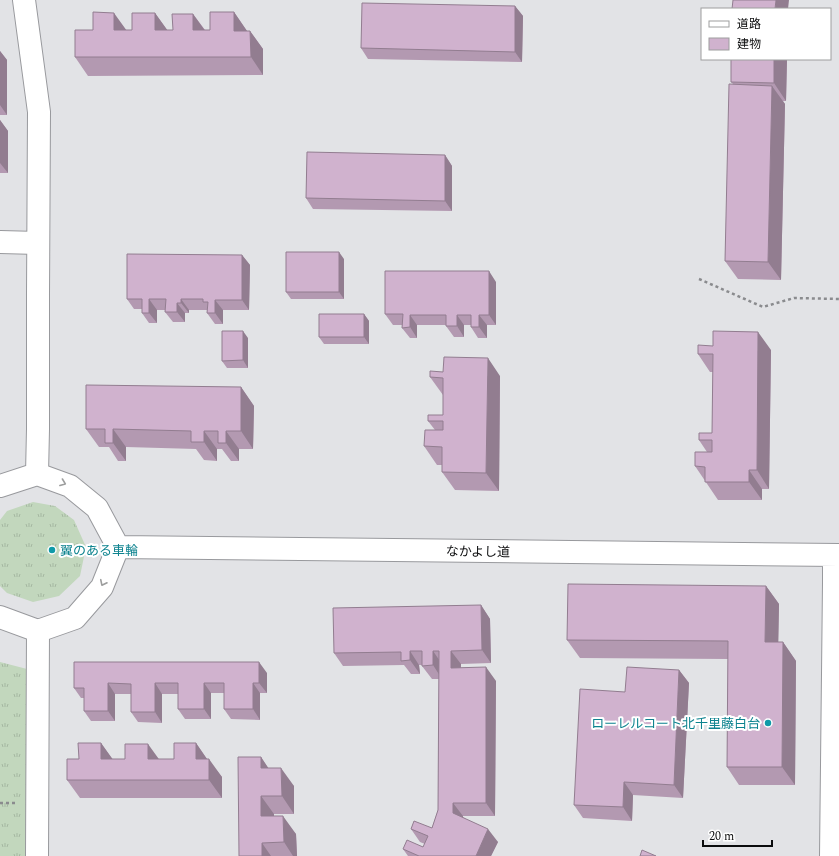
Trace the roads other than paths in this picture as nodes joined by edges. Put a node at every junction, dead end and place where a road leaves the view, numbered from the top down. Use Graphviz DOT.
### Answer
graph roads {
  1 [pos="24,0"];
  2 [pos="0,242"];
  3 [pos="38,243"];
  4 [pos="37,474"];
  5 [pos="0,486"];
  6 [pos="118,548"];
  7 [pos="836,555"];
  8 [pos="0,617"];
  9 [pos="38,631"];
  10 [pos="37,856"];
  11 [pos="831,856"];
  1 -- 3 [label="street"];
  2 -- 3 [label="street"];
  3 -- 4 [label="street"];
  4 -- 5 [label="street"];
  4 -- 6 [label="street, one-way"];
  6 -- 7 [label="street, なかよし道"];
  6 -- 9 [label="street, one-way"];
  7 -- 11 [label="street"];
  8 -- 9 [label="street"];
  9 -- 10 [label="street"];
}
